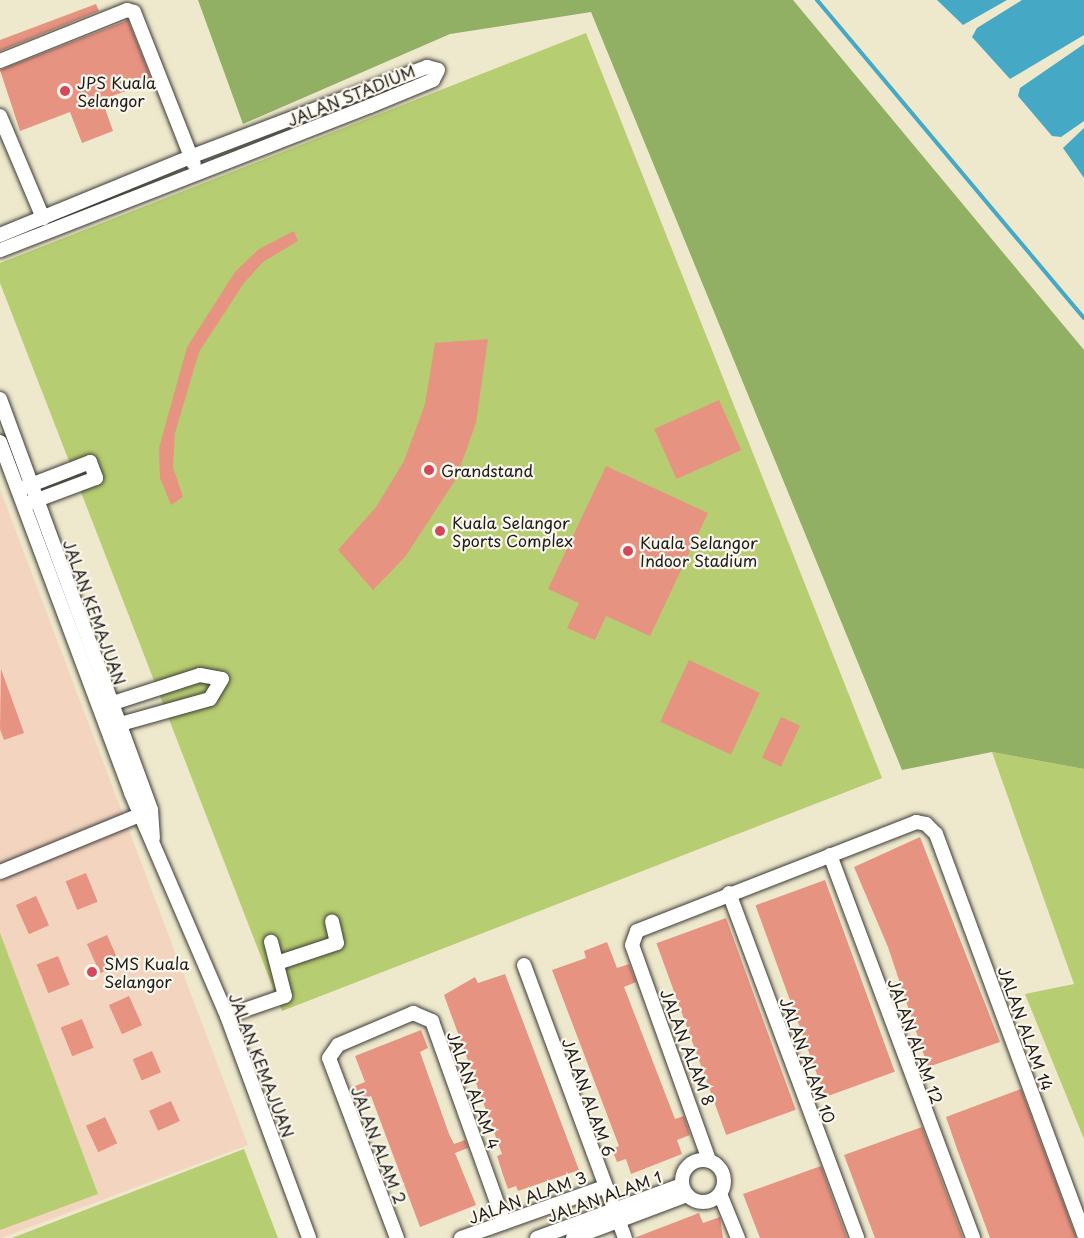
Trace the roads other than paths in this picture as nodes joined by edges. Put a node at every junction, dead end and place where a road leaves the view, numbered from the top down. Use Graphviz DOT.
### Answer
graph roads {
  1 [pos="0,61"];
  2 [pos="0,116"];
  3 [pos="7,150"];
  4 [pos="190,157"];
  5 [pos="200,173"];
  6 [pos="43,218"];
  7 [pos="0,235"];
  8 [pos="0,250"];
  9 [pos="0,399"];
  10 [pos="0,442"];
  11 [pos="25,487"];
  12 [pos="30,502"];
  13 [pos="105,704"];
  14 [pos="113,725"];
  15 [pos="146,813"];
  16 [pos="830,855"];
  17 [pos="0,872"];
  18 [pos="729,893"];
  19 [pos="332,922"];
  20 [pos="271,942"];
  21 [pos="278,963"];
  22 [pos="524,965"];
  23 [pos="227,1016"];
  24 [pos="329,1064"];
  25 [pos="709,1160"];
  26 [pos="604,1187"];
  27 [pos="684,1190"];
  28 [pos="720,1194"];
  29 [pos="616,1215"];
  30 [pos="504,1222"];
  31 [pos="1084,1234"];
  32 [pos="309,1238"];
  33 [pos="397,1238"];
  34 [pos="461,1238"];
  35 [pos="537,1238"];
  36 [pos="573,1238"];
  37 [pos="625,1238"];
  38 [pos="738,1238"];
  39 [pos="857,1238"];
  40 [pos="973,1238"];
  1 -- 4 [label="street"];
  2 -- 3 [label="street"];
  3 -- 6 [label="street"];
  4 -- 5 [label="street"];
  4 -- 5 [label="street, JALAN STADIUM"];
  4 -- 6 [label="street, JALAN STADIUM"];
  5 -- 8 [label="street, JALAN STADIUM"];
  6 -- 7 [label="street, JALAN STADIUM"];
  9 -- 11 [label="street, JALAN KEMAJUAN"];
  10 -- 11 [label="street, JALAN KEMAJUAN"];
  11 -- 12 [label="street, JALAN KEMAJUAN"];
  11 -- 12 [label="street"];
  12 -- 13 [label="street, JALAN KEMAJUAN"];
  13 -- 14 [label="street, JALAN KEMAJUAN"];
  13 -- 14 [label="street"];
  14 -- 15 [label="street, JALAN KEMAJUAN"];
  15 -- 17 [label="street"];
  15 -- 23 [label="street, JALAN KEMAJUAN"];
  16 -- 18 [label="street"];
  16 -- 31 [label="street, JALAN ALAM 14"];
  16 -- 40 [label="street, JALAN ALAM 12"];
  18 -- 25 [label="street, JALAN ALAM 8"];
  18 -- 39 [label="street, JALAN ALAM 10"];
  19 -- 21 [label="street"];
  20 -- 21 [label="street"];
  21 -- 23 [label="street"];
  22 -- 26 [label="street, JALAN ALAM 6"];
  23 -- 32 [label="street, JALAN KEMAJUAN"];
  24 -- 30 [label="street, JALAN ALAM 4"];
  24 -- 33 [label="street, JALAN ALAM 2"];
  25 -- 27 [label="street"];
  25 -- 28 [label="street"];
  26 -- 29 [label="street, JALAN ALAM 6"];
  26 -- 30 [label="street, JALAN ALAM 3"];
  27 -- 28 [label="street"];
  27 -- 29 [label="street, JALAN ALAM 1"];
  28 -- 38 [label="street"];
  29 -- 35 [label="street, JALAN ALAM 1"];
  29 -- 36 [label="street, JALAN ALAM 1"];
  29 -- 37 [label="street, JALAN ALAM 6"];
  30 -- 34 [label="street, JALAN ALAM 3"];
}
